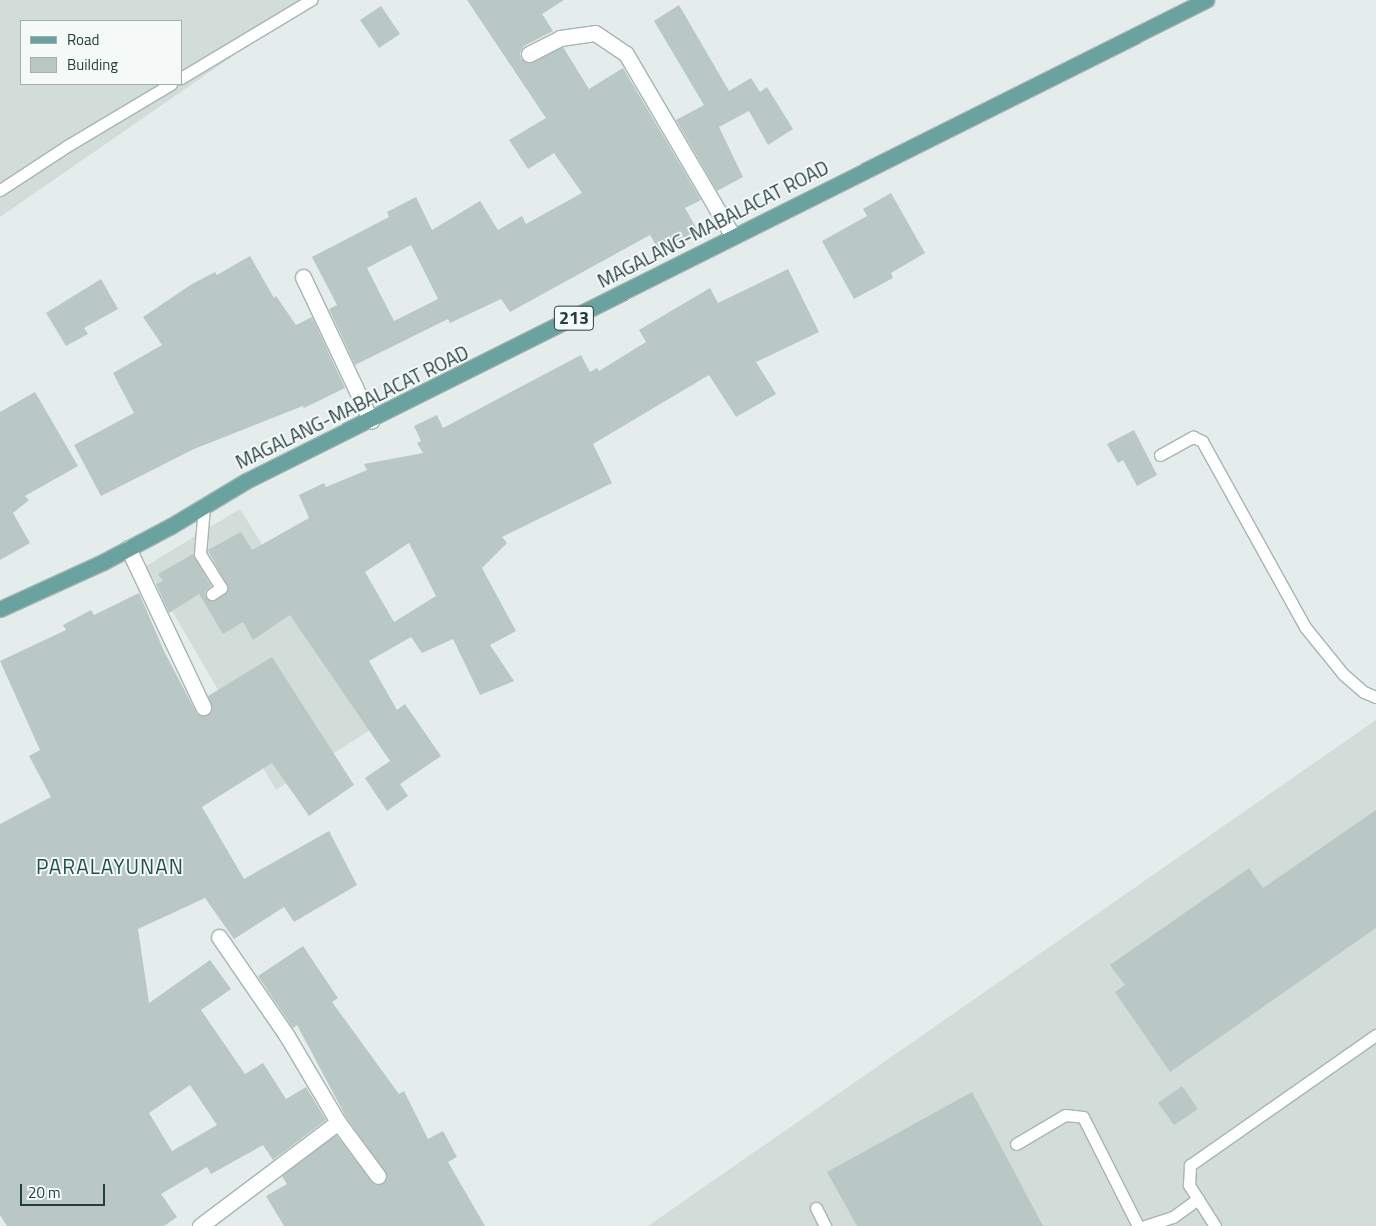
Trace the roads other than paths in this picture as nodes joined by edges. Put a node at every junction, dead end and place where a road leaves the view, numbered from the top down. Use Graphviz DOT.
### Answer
graph roads {
  1 [pos="311,0"];
  2 [pos="1206,0"];
  3 [pos="529,54"];
  4 [pos="182,77"];
  5 [pos="170,85"];
  6 [pos="0,190"];
  7 [pos="732,234"];
  8 [pos="303,277"];
  9 [pos="371,421"];
  10 [pos="1160,455"];
  11 [pos="204,507"];
  12 [pos="128,548"];
  13 [pos="212,594"];
  14 [pos="0,609"];
  15 [pos="1376,697"];
  16 [pos="203,706"];
  17 [pos="219,936"];
  18 [pos="1376,1035"];
  19 [pos="338,1122"];
  20 [pos="1016,1144"];
  21 [pos="378,1176"];
  22 [pos="1198,1199"];
  23 [pos="816,1208"];
  24 [pos="200,1226"];
  25 [pos="825,1226"];
  26 [pos="1138,1226"];
  27 [pos="1145,1226"];
  28 [pos="1215,1226"];
  1 -- 4 [label="lane"];
  2 -- 7 [label="main road, MAGALANG-MABALACAT ROAD / 213"];
  3 -- 7 [label="street"];
  5 -- 6 [label="lane"];
  7 -- 9 [label="main road, MAGALANG-MABALACAT ROAD / 213"];
  8 -- 9 [label="street"];
  9 -- 11 [label="main road, MAGALANG-MABALACAT ROAD / 213"];
  10 -- 15 [label="lane"];
  11 -- 12 [label="main road, MAGALANG-MABALACAT ROAD / 213"];
  11 -- 13 [label="lane"];
  12 -- 14 [label="main road, MAGALANG-MABALACAT ROAD / 213"];
  12 -- 16 [label="street"];
  17 -- 19 [label="street"];
  18 -- 22 [label="lane"];
  19 -- 21 [label="street"];
  19 -- 24 [label="street"];
  20 -- 26 [label="lane"];
  22 -- 27 [label="lane"];
  22 -- 28 [label="lane"];
  23 -- 25 [label="lane"];
}
